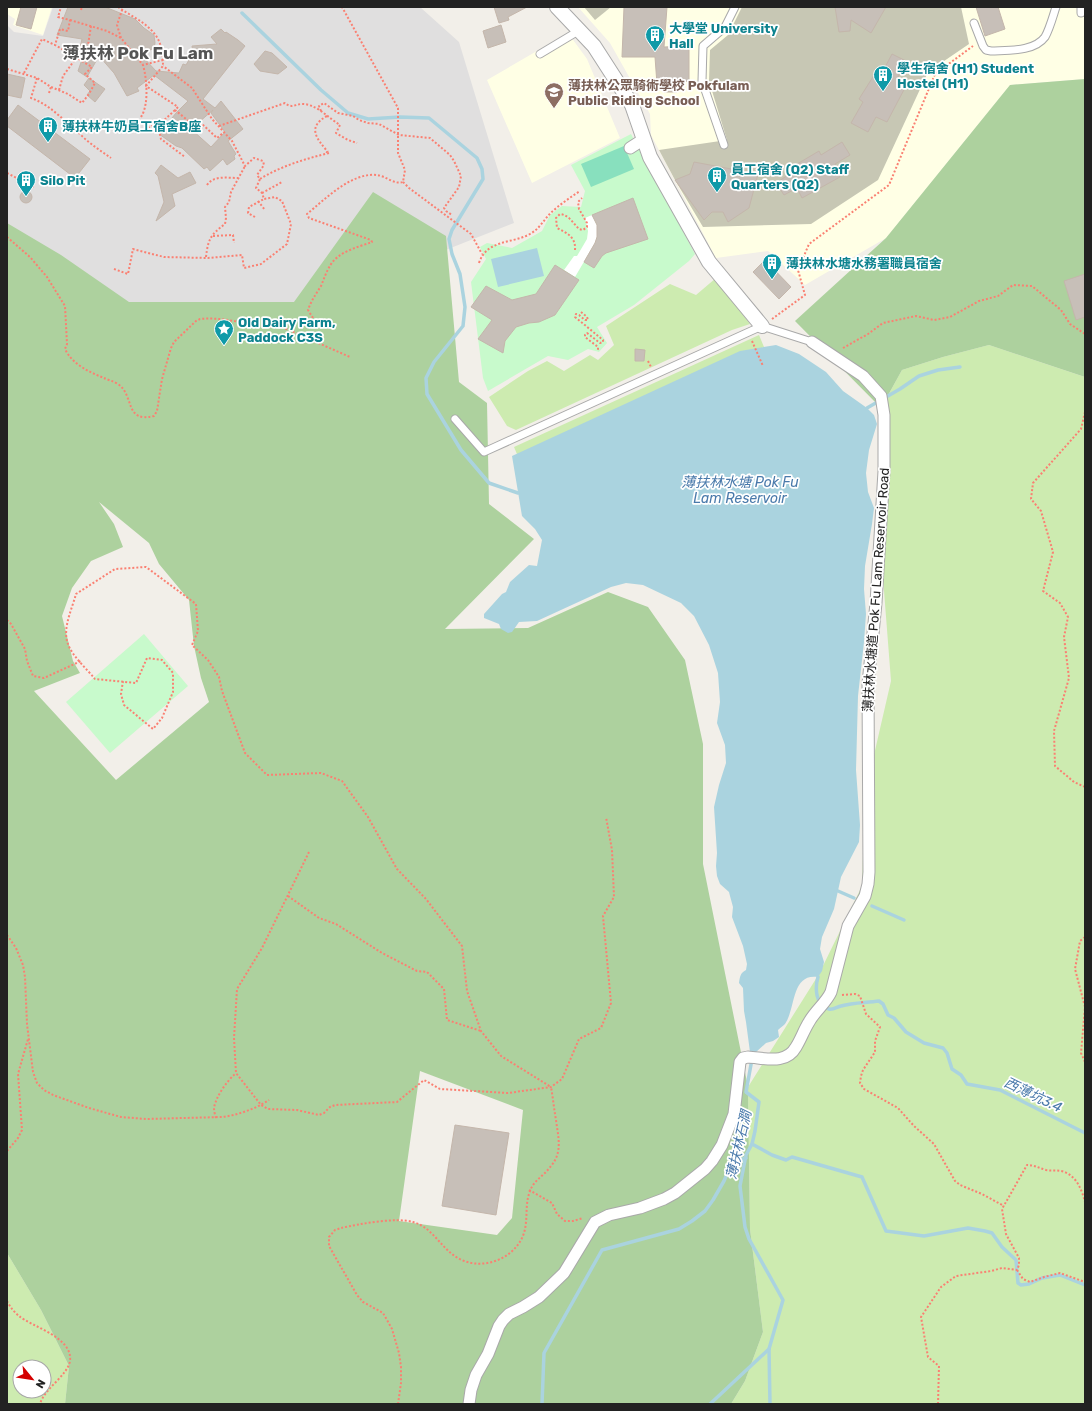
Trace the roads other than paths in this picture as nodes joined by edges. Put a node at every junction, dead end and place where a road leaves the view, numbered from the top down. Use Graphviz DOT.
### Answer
graph roads {
  1 [pos="557,7"];
  2 [pos="735,7"];
  3 [pos="1056,7"];
  4 [pos="974,23"];
  5 [pos="580,30"];
  6 [pos="540,54"];
  7 [pos="644,139"];
  8 [pos="724,145"];
  9 [pos="630,148"];
  10 [pos="762,326"];
  11 [pos="812,342"];
  12 [pos="456,419"];
  13 [pos="469,1404"];
  1 -- 5 [label="street"];
  2 -- 8 [label="lane"];
  3 -- 4 [label="lane"];
  5 -- 6 [label="lane"];
  5 -- 7 [label="street"];
  7 -- 9 [label="street"];
  7 -- 10 [label="street"];
  10 -- 11 [label="lane, 薄扶林水塘道 Pok Fu Lam Reservoir Road"];
  10 -- 12 [label="lane"];
  11 -- 13 [label="street, 薄扶林水塘道 Pok Fu Lam Reservoir Road"];
}
